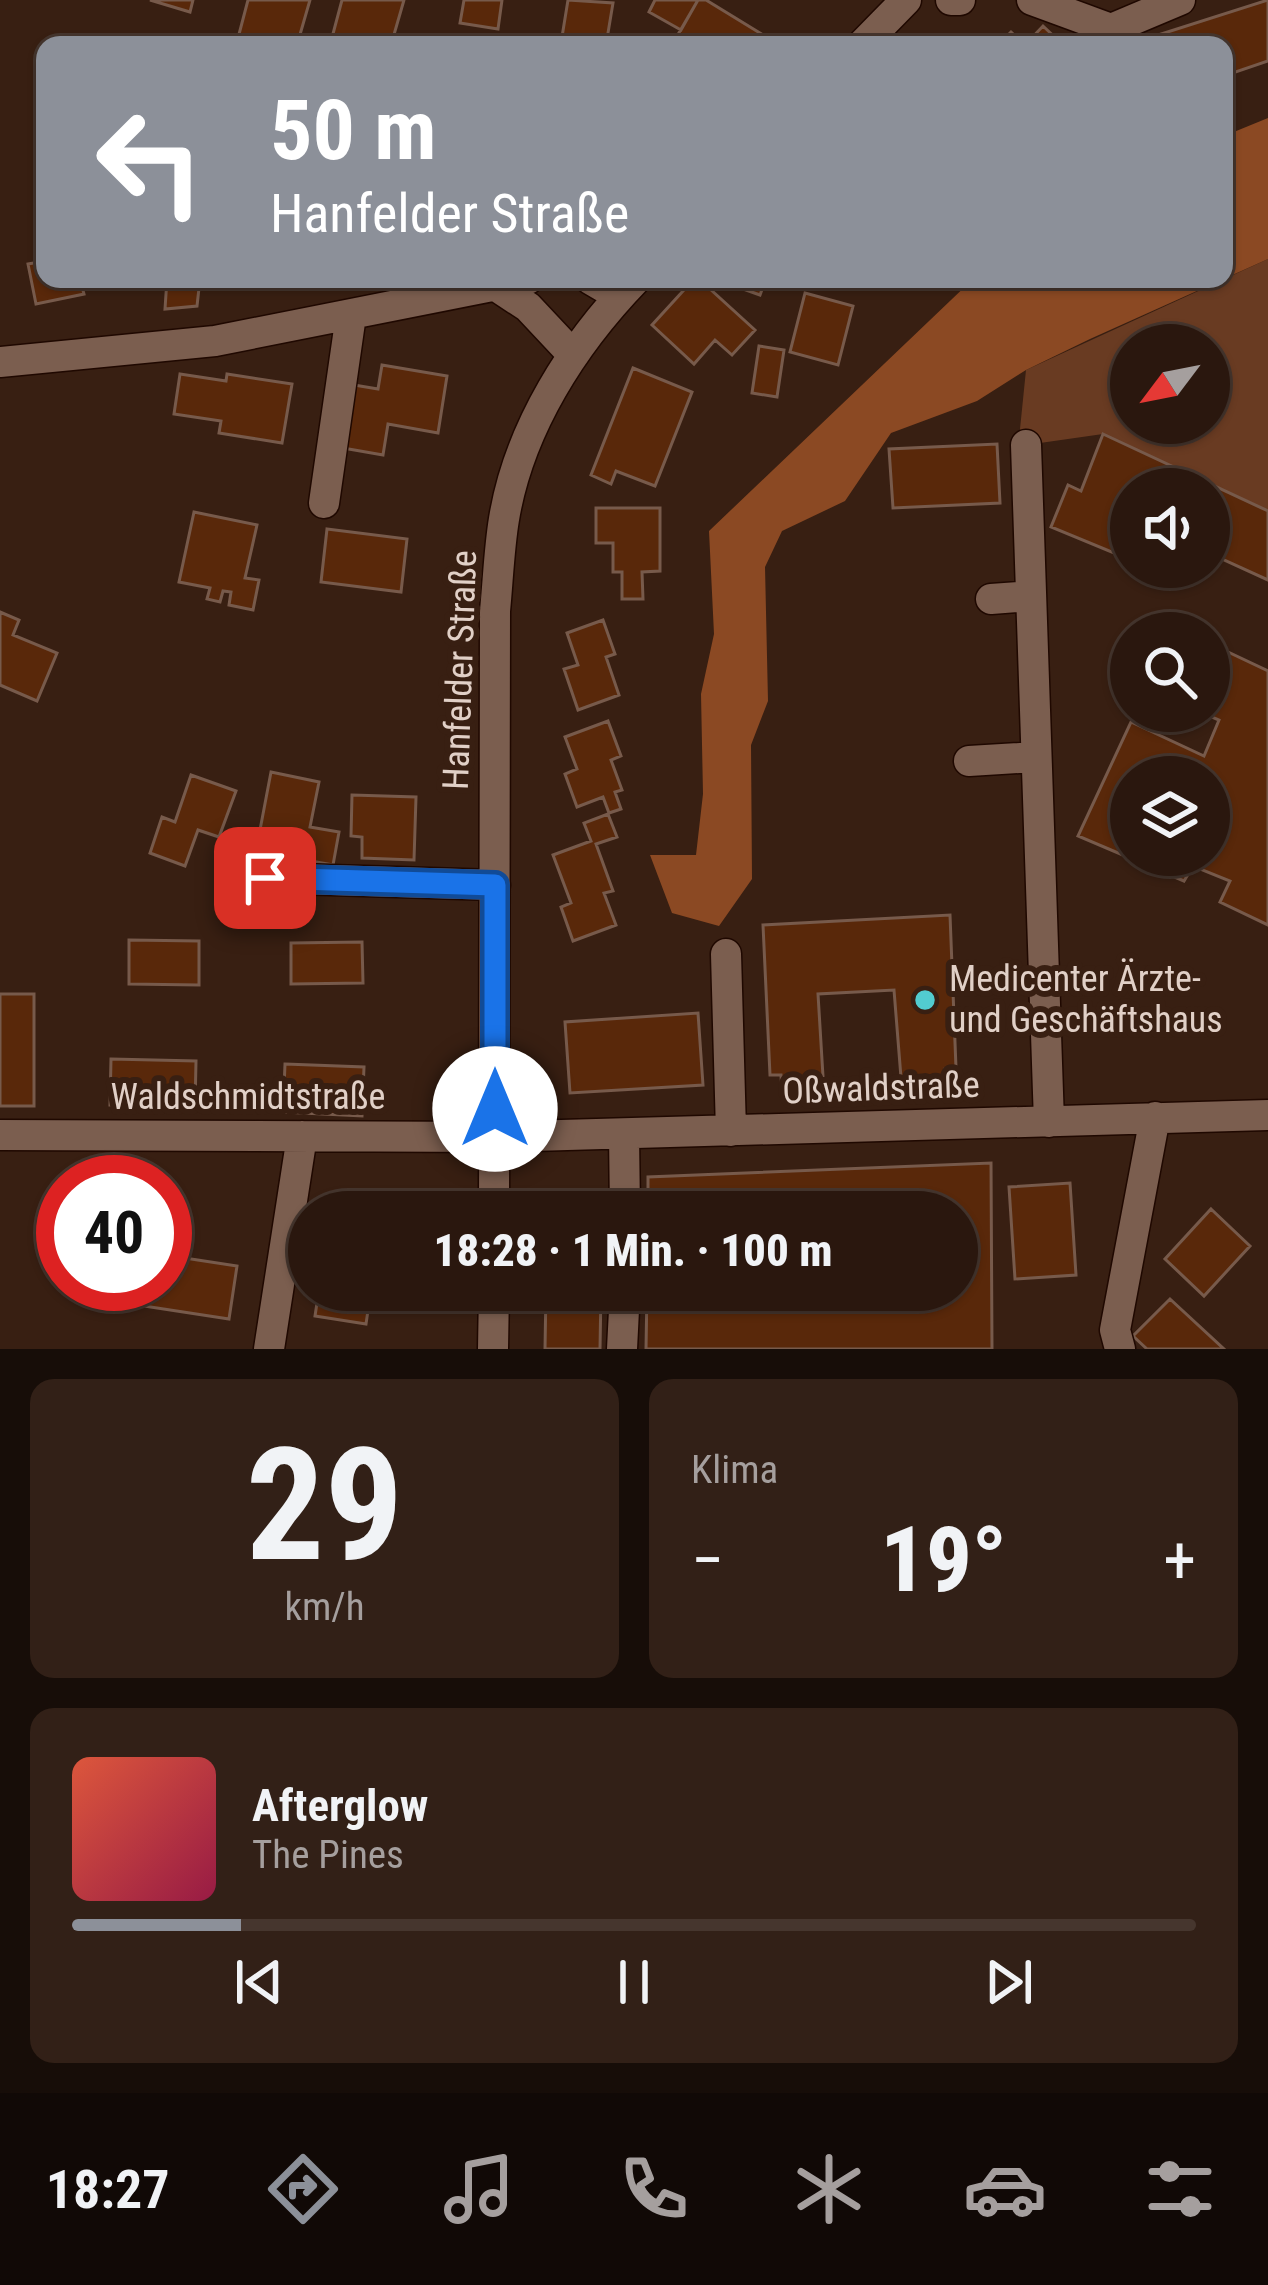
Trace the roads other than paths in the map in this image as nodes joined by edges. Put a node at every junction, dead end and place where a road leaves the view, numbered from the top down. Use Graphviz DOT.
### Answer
graph roads {
  1 [pos="906,0"];
  2 [pos="951,0"];
  3 [pos="960,0"];
  4 [pos="1032,0"];
  5 [pos="1180,0"];
  6 [pos="871,36"];
  7 [pos="486,288"];
  8 [pos="499,288"];
  9 [pos="627,288"];
  10 [pos="351,315"];
  11 [pos="573,355"];
  12 [pos="0,362"];
  13 [pos="1026,445"];
  14 [pos="324,503"];
  15 [pos="1031,596"];
  16 [pos="992,599"];
  17 [pos="1036,757"];
  18 [pos="970,761"];
  19 [pos="265,878"];
  20 [pos="495,885"];
  21 [pos="726,954"];
  22 [pos="1268,1115"];
  23 [pos="1155,1117"];
  24 [pos="1049,1122"];
  25 [pos="730,1131"];
  26 [pos="624,1134"];
  27 [pos="0,1135"];
  28 [pos="302,1136"];
  29 [pos="495,1137"];
  30 [pos="494,1191"];
  31 [pos="625,1191"];
  32 [pos="494,1311"];
  33 [pos="624,1311"];
  34 [pos="269,1349"];
  35 [pos="493,1349"];
  36 [pos="622,1349"];
  37 [pos="1120,1349"];
  1 -- 6 [label="street"];
  2 -- 3 [label="street"];
  4 -- 5 [label="street"];
  7 -- 10 [label="street"];
  8 -- 11 [label="street"];
  9 -- 11 [label="street, Hanfelder Straße"];
  10 -- 12 [label="street"];
  10 -- 14 [label="street"];
  11 -- 20 [label="street, Hanfelder Straße"];
  13 -- 15 [label="street"];
  15 -- 16 [label="street"];
  15 -- 17 [label="street"];
  17 -- 18 [label="street"];
  17 -- 24 [label="street"];
  19 -- 20 [label="street"];
  20 -- 29 [label="street, Hanfelder Straße"];
  21 -- 25 [label="street"];
  22 -- 23 [label="street, Oßwaldstraße"];
  23 -- 24 [label="street, Oßwaldstraße"];
  23 -- 37 [label="street"];
  24 -- 25 [label="street, Oßwaldstraße"];
  25 -- 26 [label="street, Oßwaldstraße"];
  26 -- 29 [label="street, Oßwaldstraße"];
  26 -- 31 [label="street"];
  27 -- 28 [label="street, Waldschmidtstraße"];
  28 -- 29 [label="street, Waldschmidtstraße"];
  28 -- 34 [label="street"];
  29 -- 30 [label="street, Hanfelder Straße"];
  32 -- 35 [label="street"];
  33 -- 36 [label="street"];
}
